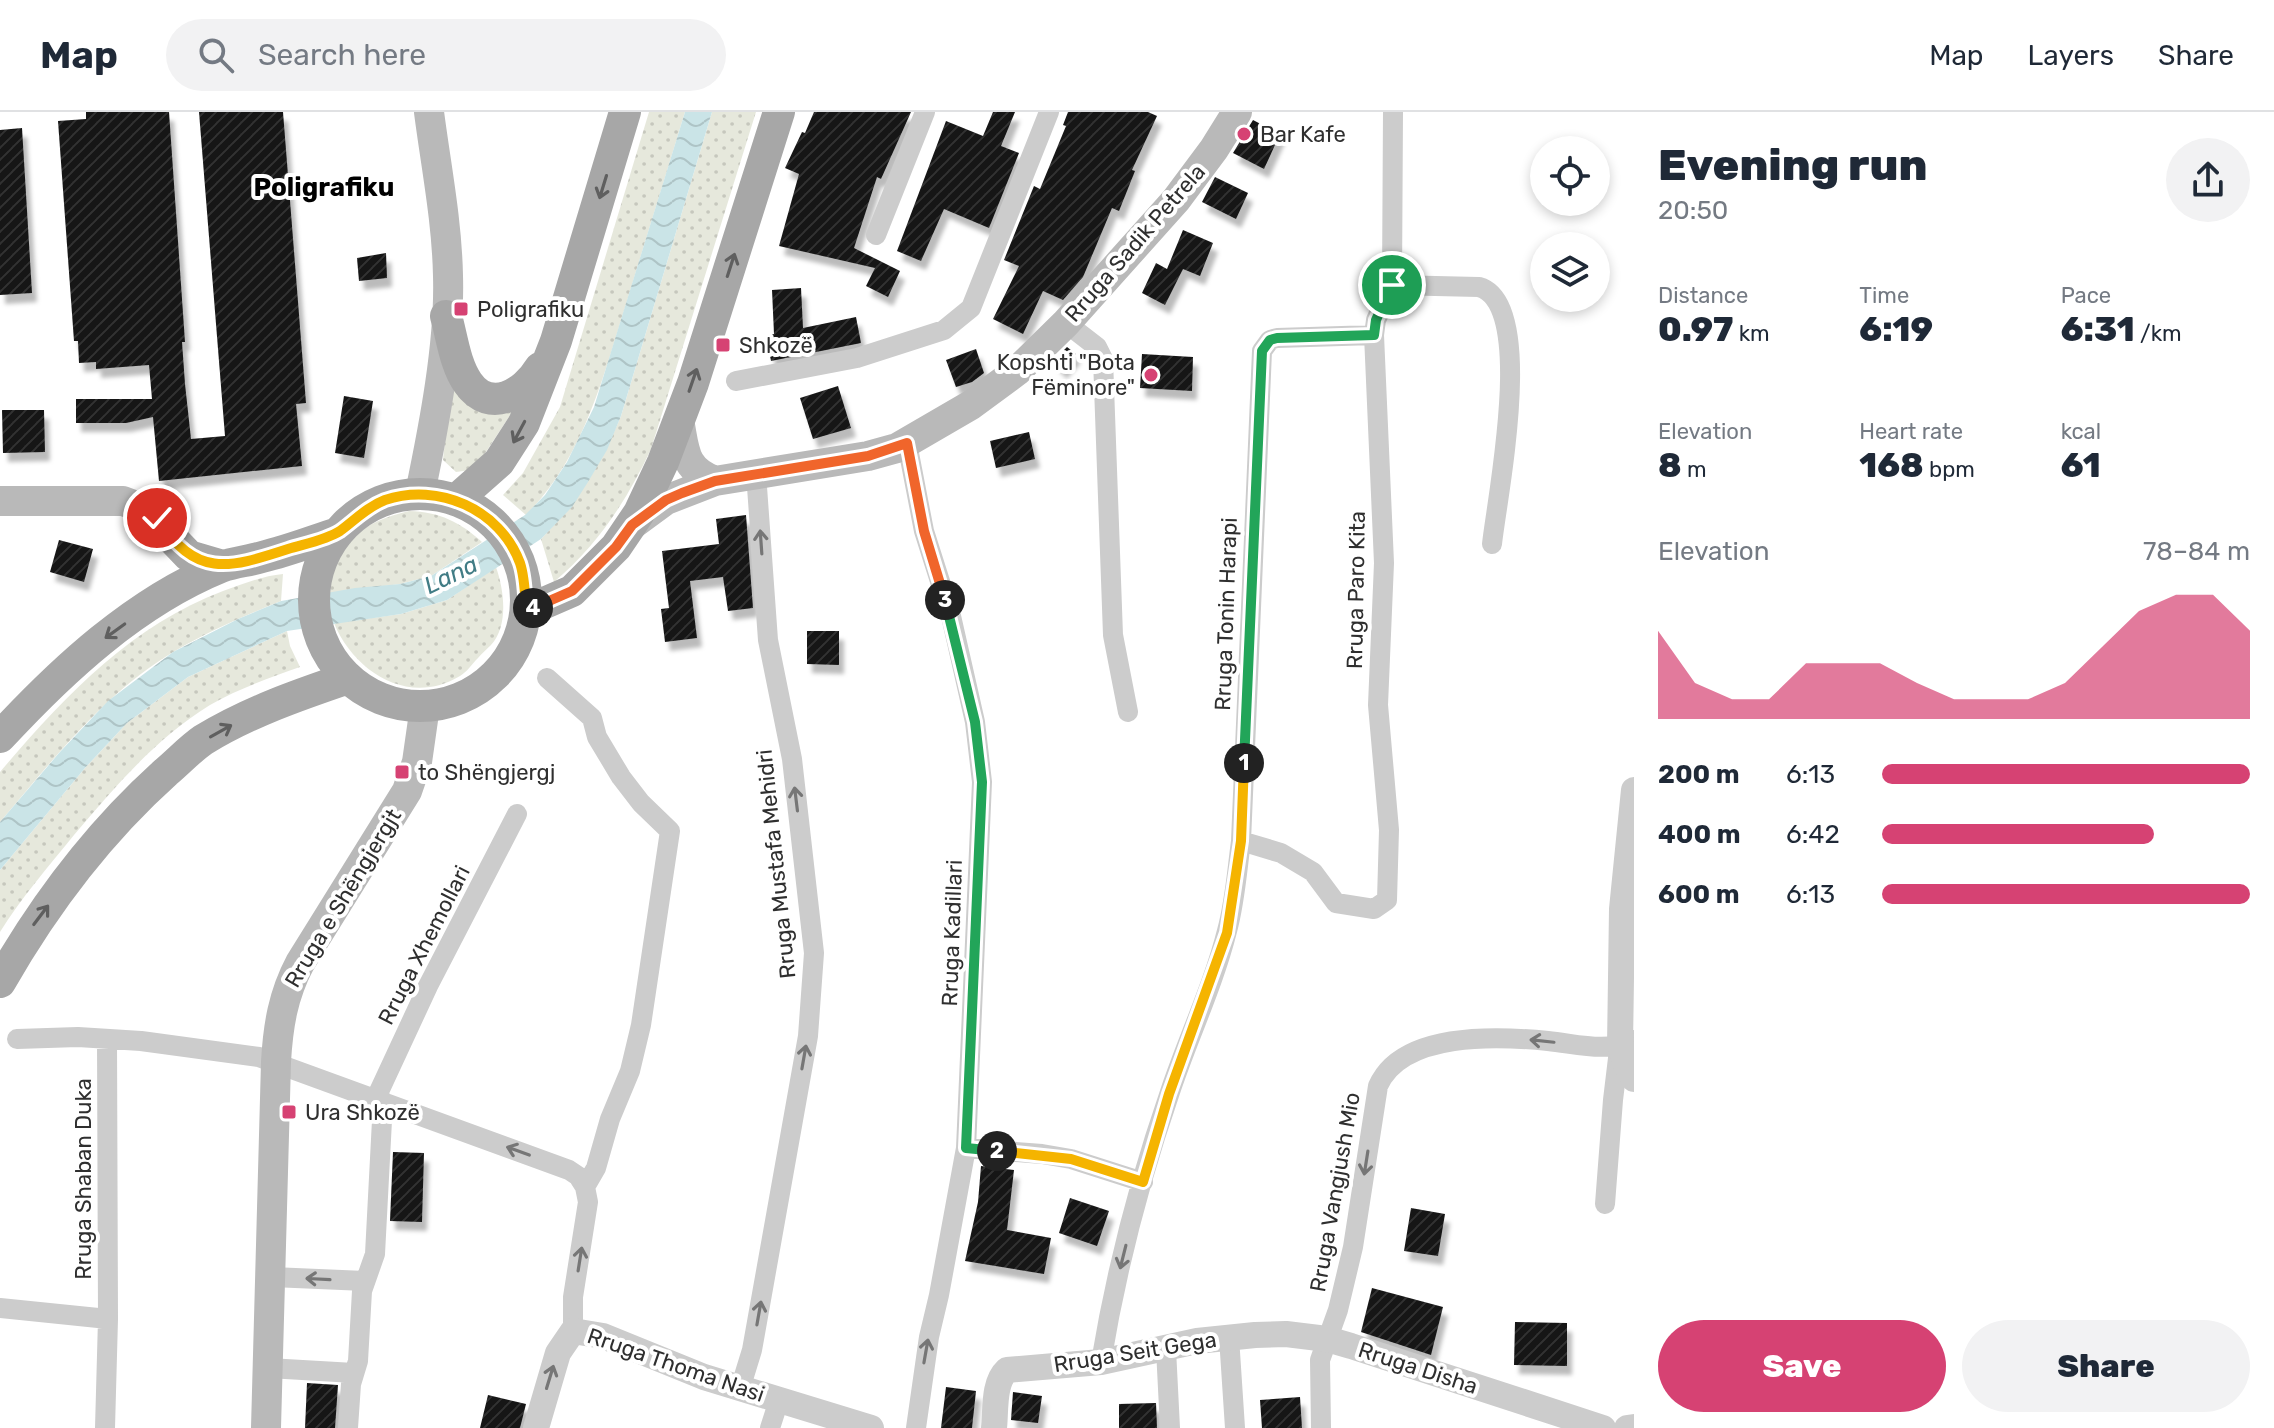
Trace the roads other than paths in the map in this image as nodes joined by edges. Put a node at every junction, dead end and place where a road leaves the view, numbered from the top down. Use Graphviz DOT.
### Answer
graph roads {
  1 [pos="429,112"];
  2 [pos="625,112"];
  3 [pos="779,112"];
  4 [pos="925,112"];
  5 [pos="1049,112"];
  6 [pos="1237,112"];
  7 [pos="1393,112"];
  8 [pos="876,235"];
  9 [pos="1392,285"];
  10 [pos="446,316"];
  11 [pos="1066,323"];
  12 [pos="1374,335"];
  13 [pos="556,341"];
  14 [pos="736,381"];
  15 [pos="679,420"];
  16 [pos="907,443"];
  17 [pos="756,473"];
  18 [pos="715,481"];
  19 [pos="420,493"];
  20 [pos="0,501"];
  21 [pos="469,507"];
  22 [pos="632,525"];
  23 [pos="166,532"];
  24 [pos="338,533"];
  25 [pos="1492,544"];
  26 [pos="223,566"];
  27 [pos="159,600"];
  28 [pos="526,611"];
  29 [pos="348,678"];
  30 [pos="547,678"];
  31 [pos="425,706"];
  32 [pos="1128,712"];
  33 [pos="0,737"];
  34 [pos="1634,790"];
  35 [pos="517,814"];
  36 [pos="1241,841"];
  37 [pos="1630,841"];
  38 [pos="0,982"];
  39 [pos="17,1039"];
  40 [pos="107,1039"];
  41 [pos="1627,1043"];
  42 [pos="276,1062"];
  43 [pos="1634,1079"];
  44 [pos="379,1100"];
  45 [pos="966,1148"];
  46 [pos="1143,1182"];
  47 [pos="585,1187"];
  48 [pos="1605,1204"];
  49 [pos="272,1277"];
  50 [pos="365,1281"];
  51 [pos="0,1308"];
  52 [pos="108,1319"];
  53 [pos="573,1331"];
  54 [pos="1229,1337"];
  55 [pos="1327,1339"];
  56 [pos="1166,1349"];
  57 [pos="1101,1362"];
  58 [pos="268,1368"];
  59 [pos="354,1373"];
  60 [pos="740,1389"];
  61 [pos="779,1400"];
  62 [pos="1634,1427"];
  63 [pos="105,1428"];
  64 [pos="266,1428"];
  65 [pos="348,1428"];
  66 [pos="536,1428"];
  67 [pos="770,1428"];
  68 [pos="871,1428"];
  69 [pos="916,1428"];
  70 [pos="994,1428"];
  71 [pos="1170,1428"];
  72 [pos="1235,1428"];
  73 [pos="1321,1428"];
  74 [pos="1603,1428"];
  75 [pos="1627,1428"];
  1 -- 10 [label="main road"];
  2 -- 13 [label="main road, one-way"];
  15 -- 3 [label="main road, one-way"];
  4 -- 8 [label="street"];
  5 -- 14 [label="street"];
  6 -- 11 [label="main road, Rruga Sadik Petrela"];
  7 -- 9 [label="street, Rruga Paro Kita"];
  9 -- 12 [label="street, Rruga Paro Kita"];
  9 -- 25 [label="street"];
  10 -- 13 [label="main road"];
  10 -- 19 [label="main road"];
  11 -- 16 [label="main road, Rruga Sadik Petrela"];
  11 -- 32 [label="street"];
  12 -- 36 [label="street, Rruga Tonin Harapi"];
  12 -- 36 [label="street, Rruga Paro Kita"];
  13 -- 21 [label="main road, one-way"];
  15 -- 18 [label="main road"];
  15 -- 22 [label="main road"];
  16 -- 17 [label="main road, Rruga Sadik Petrela"];
  16 -- 45 [label="street, Rruga Kadillari"];
  17 -- 18 [label="main road, Rruga Sadik Petrela"];
  60 -- 17 [label="street, Rruga Mustafa Mehidri, one-way"];
  18 -- 22 [label="main road, Rruga Sadik Petrela"];
  19 -- 21 [label="main road"];
  19 -- 24 [label="main road"];
  20 -- 23 [label="main road"];
  21 -- 28 [label="main road"];
  22 -- 28 [label="main road"];
  23 -- 26 [label="main road"];
  23 -- 27 [label="main road"];
  24 -- 26 [label="main road"];
  24 -- 29 [label="main road"];
  26 -- 27 [label="main road"];
  27 -- 33 [label="main road, one-way"];
  28 -- 31 [label="main road"];
  29 -- 31 [label="main road"];
  38 -- 29 [label="main road, one-way"];
  30 -- 47 [label="street"];
  31 -- 42 [label="main road, Rruga e Shëngjergjt"];
  34 -- 37 [label="street"];
  35 -- 44 [label="street, Rruga Xhemollari"];
  36 -- 46 [label="street, Rruga Tonin Harapi"];
  37 -- 41 [label="street"];
  39 -- 40 [label="street"];
  40 -- 42 [label="street"];
  40 -- 52 [label="street, Rruga Shaban Duka"];
  41 -- 43 [label="street"];
  41 -- 48 [label="street"];
  41 -- 55 [label="street, Rruga Vangjush Mio, one-way"];
  42 -- 44 [label="street"];
  42 -- 49 [label="main road, Rruga e Shëngjergjt"];
  47 -- 44 [label="street, one-way"];
  44 -- 50 [label="street"];
  45 -- 46 [label="street"];
  69 -- 45 [label="street, Rruga Kadillari, one-way"];
  46 -- 57 [label="street, Rruga Tonin Harapi, one-way"];
  53 -- 47 [label="street, one-way"];
  50 -- 49 [label="street, one-way"];
  49 -- 58 [label="main road, Rruga e Shëngjergjt"];
  50 -- 59 [label="street"];
  51 -- 52 [label="street"];
  52 -- 63 [label="street, Rruga Shaban Duka"];
  53 -- 60 [label="street, Rruga Thoma Nasi"];
  66 -- 53 [label="street, one-way"];
  54 -- 55 [label="street, Rruga Disha"];
  54 -- 56 [label="street, Rruga Seit Gega"];
  54 -- 72 [label="street"];
  55 -- 73 [label="street, Rruga Vangjush Mio"];
  55 -- 74 [label="street, Rruga Disha"];
  56 -- 57 [label="street, Rruga Seit Gega"];
  56 -- 71 [label="street"];
  57 -- 70 [label="street, Rruga Seit Gega"];
  58 -- 59 [label="street"];
  58 -- 64 [label="main road, Rruga e Shëngjergjt"];
  59 -- 65 [label="street"];
  60 -- 61 [label="street, Rruga Thoma Nasi"];
  61 -- 67 [label="street"];
  61 -- 68 [label="street"];
  62 -- 75 [label="street"];
}
